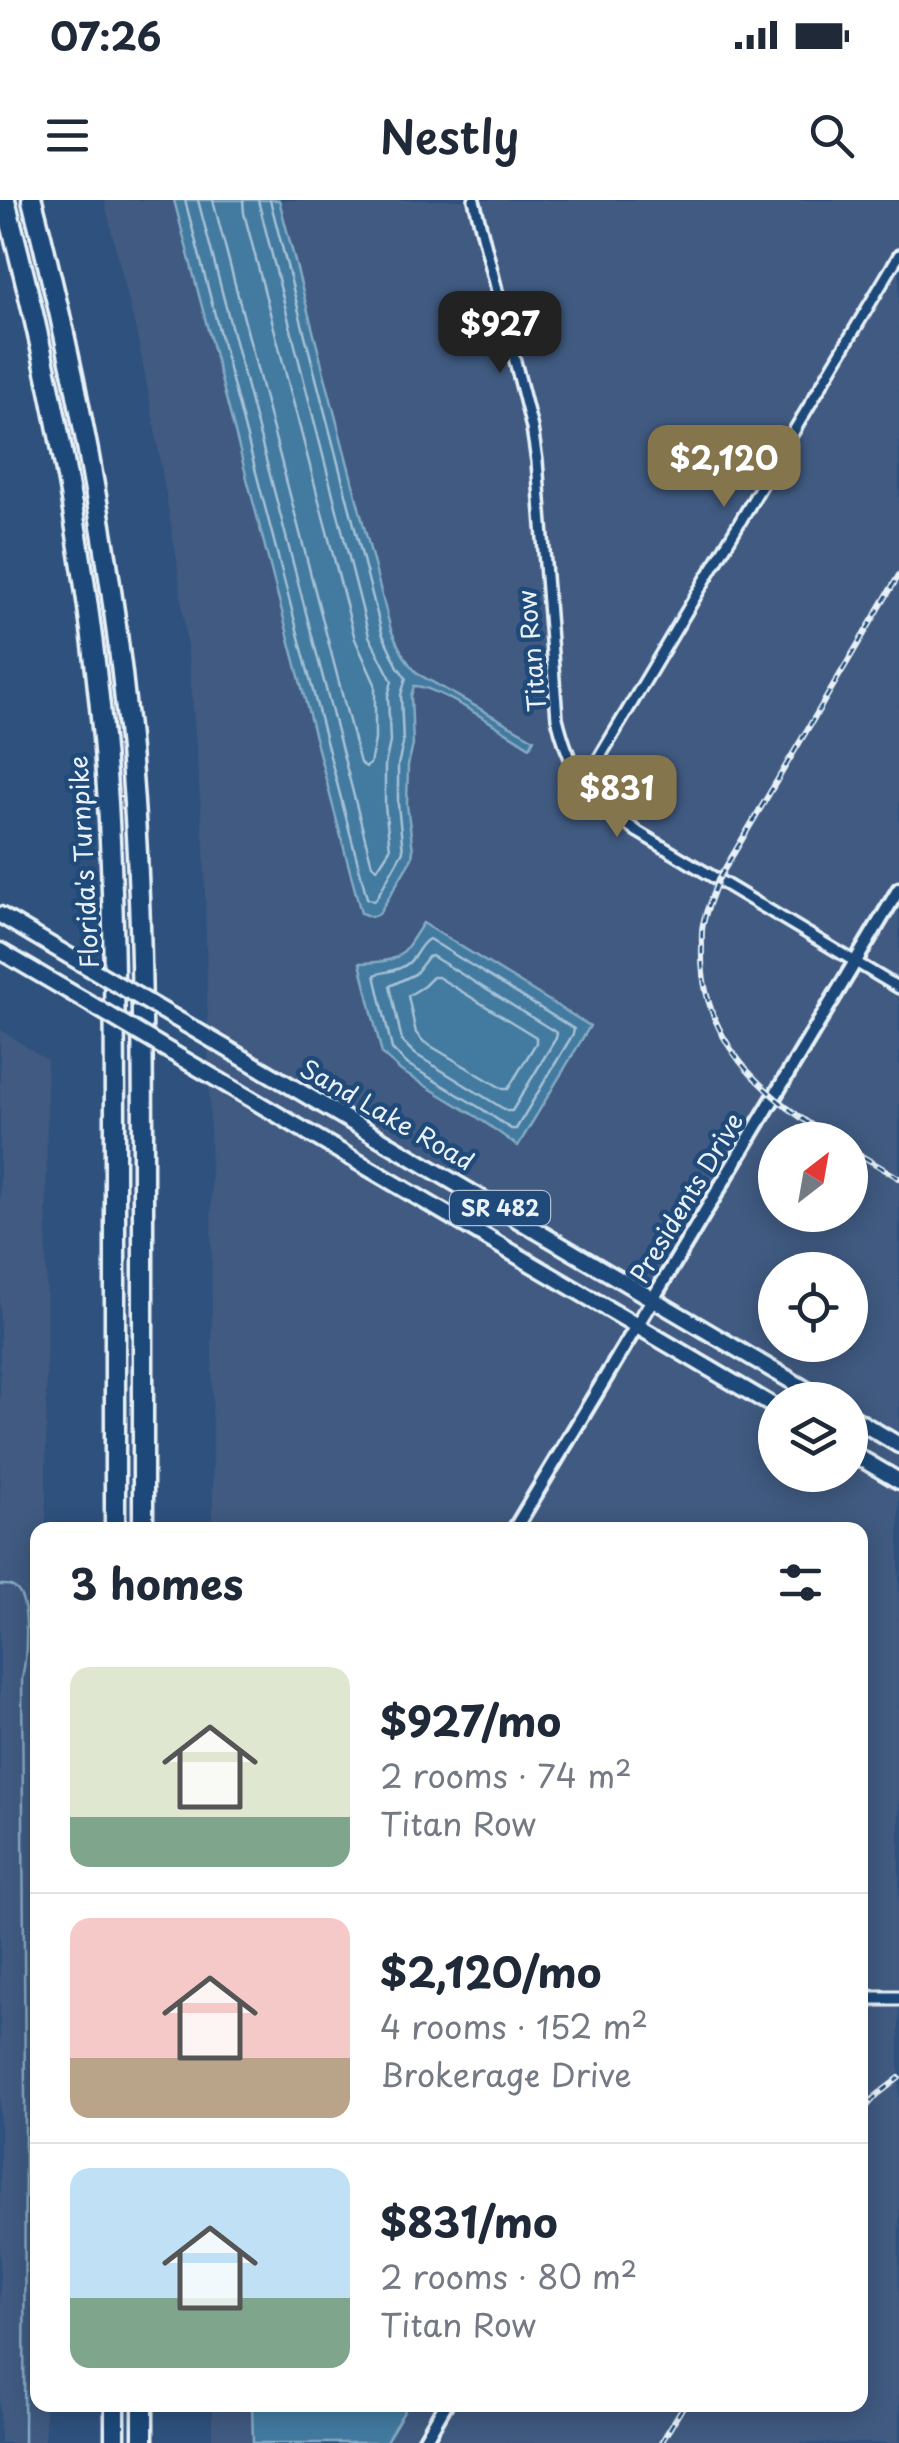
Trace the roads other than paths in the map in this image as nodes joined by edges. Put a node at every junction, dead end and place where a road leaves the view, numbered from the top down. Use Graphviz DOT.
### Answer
graph roads {
  1 [pos="5,200"];
  2 [pos="32,200"];
  3 [pos="474,200"];
  4 [pos="899,255"];
  5 [pos="582,785"];
  6 [pos="899,889"];
  7 [pos="0,918"];
  8 [pos="0,952"];
  9 [pos="856,962"];
  10 [pos="899,988"];
  11 [pos="653,1298"];
  12 [pos="636,1324"];
  13 [pos="794,1382"];
  14 [pos="758,1397"];
  15 [pos="868,1427"];
  16 [pos="899,1445"];
  17 [pos="868,1463"];
  18 [pos="899,1481"];
  19 [pos="115,1522"];
  20 [pos="142,1522"];
  21 [pos="519,1522"];
  22 [pos="868,1998"];
  23 [pos="899,1998"];
  24 [pos="115,2412"];
  25 [pos="143,2412"];
  26 [pos="441,2412"];
  27 [pos="115,2443"];
  28 [pos="143,2443"];
  29 [pos="423,2443"];
  1 -- 19 [label="highway, Florida's Turnpike"];
  2 -- 20 [label="highway, Florida's Turnpike"];
  3 -- 5 [label="street, Titan Row"];
  4 -- 5 [label="street"];
  5 -- 9 [label="street, Titan Row"];
  6 -- 9 [label="street, Presidents Drive"];
  7 -- 11 [label="main road, Sand Lake Road / SR 482, bridge"];
  8 -- 12 [label="main road, SR 482, bridge"];
  9 -- 10 [label="street, Titan Row"];
  9 -- 11 [label="street, Presidents Drive"];
  11 -- 12 [label="street, Presidents Drive"];
  11 -- 13 [label="main road, Sand Lake Road / SR 482"];
  12 -- 14 [label="main road, SR 482"];
  12 -- 21 [label="street, Presidents Drive"];
  15 -- 16 [label="main road"];
  17 -- 18 [label="main road"];
  22 -- 23 [label="street"];
  24 -- 27 [label="highway"];
  25 -- 28 [label="highway"];
  26 -- 29 [label="street"];
}
